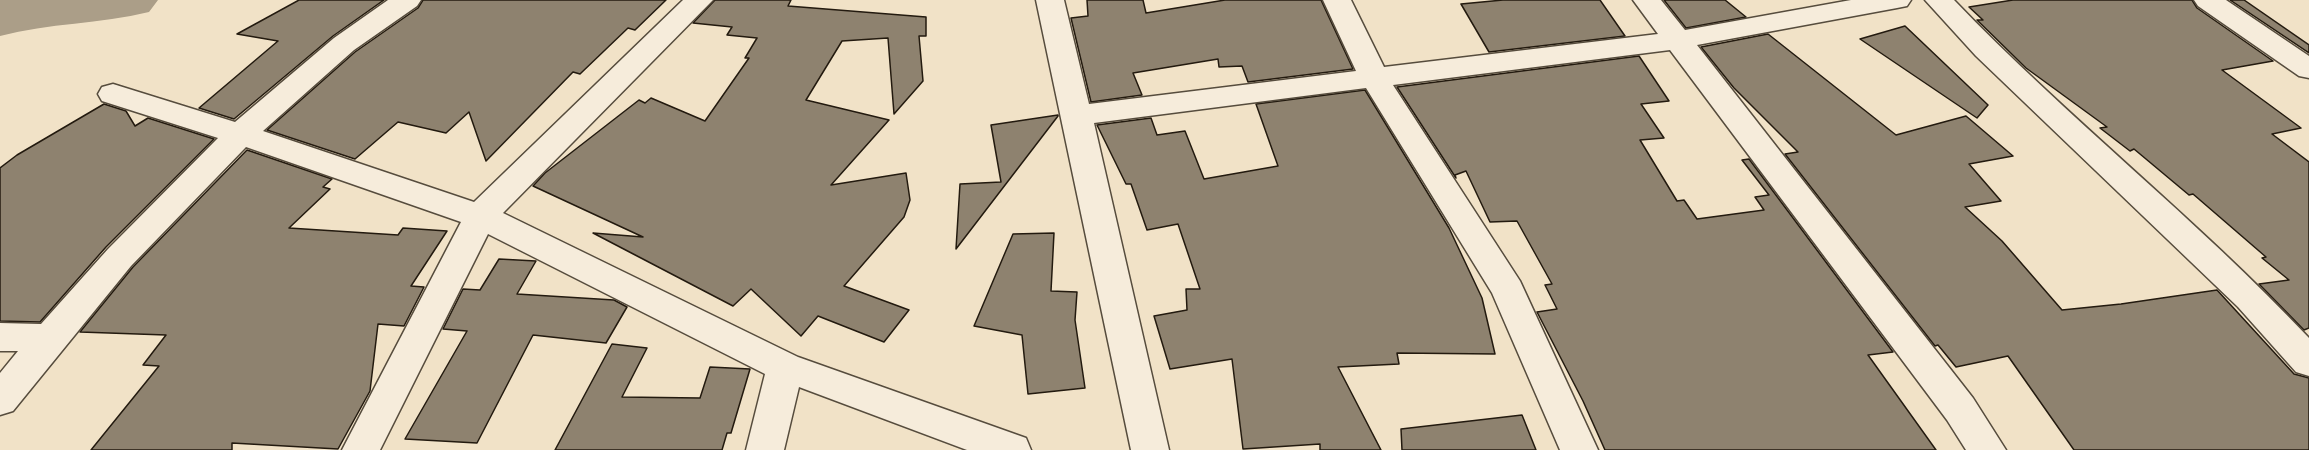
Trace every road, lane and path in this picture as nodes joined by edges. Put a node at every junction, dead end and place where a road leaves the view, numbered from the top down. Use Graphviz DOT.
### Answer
graph roads {
  1 [pos="407,0"];
  2 [pos="699,0"];
  3 [pos="1050,0"];
  4 [pos="1337,0"];
  5 [pos="1647,0"];
  6 [pos="1898,0"];
  7 [pos="1939,0"];
  8 [pos="2208,0"];
  9 [pos="1678,40"];
  10 [pos="2309,69"];
  11 [pos="1375,79"];
  12 [pos="113,94"];
  13 [pos="1077,115"];
  14 [pos="240,134"];
  15 [pos="480,216"];
  16 [pos="0,337"];
  17 [pos="48,338"];
  18 [pos="2309,363"];
  19 [pos="785,367"];
  20 [pos="0,400"];
  21 [pos="361,450"];
  22 [pos="765,450"];
  23 [pos="1012,450"];
  24 [pos="1150,450"];
  25 [pos="1579,450"];
  26 [pos="1987,450"];
  1 -- 14 [label="street"];
  2 -- 15 [label="street"];
  3 -- 13 [label="street"];
  4 -- 11 [label="street"];
  5 -- 9 [label="street"];
  6 -- 9 [label="street"];
  7 -- 18 [label="street"];
  8 -- 10 [label="street"];
  9 -- 11 [label="street"];
  9 -- 26 [label="street"];
  11 -- 13 [label="street"];
  11 -- 25 [label="street"];
  12 -- 14 [label="street"];
  13 -- 24 [label="street"];
  14 -- 15 [label="street"];
  14 -- 17 [label="street"];
  15 -- 19 [label="street"];
  15 -- 21 [label="street"];
  16 -- 17 [label="street"];
  17 -- 20 [label="street"];
  19 -- 22 [label="street"];
  19 -- 23 [label="street"];
}
